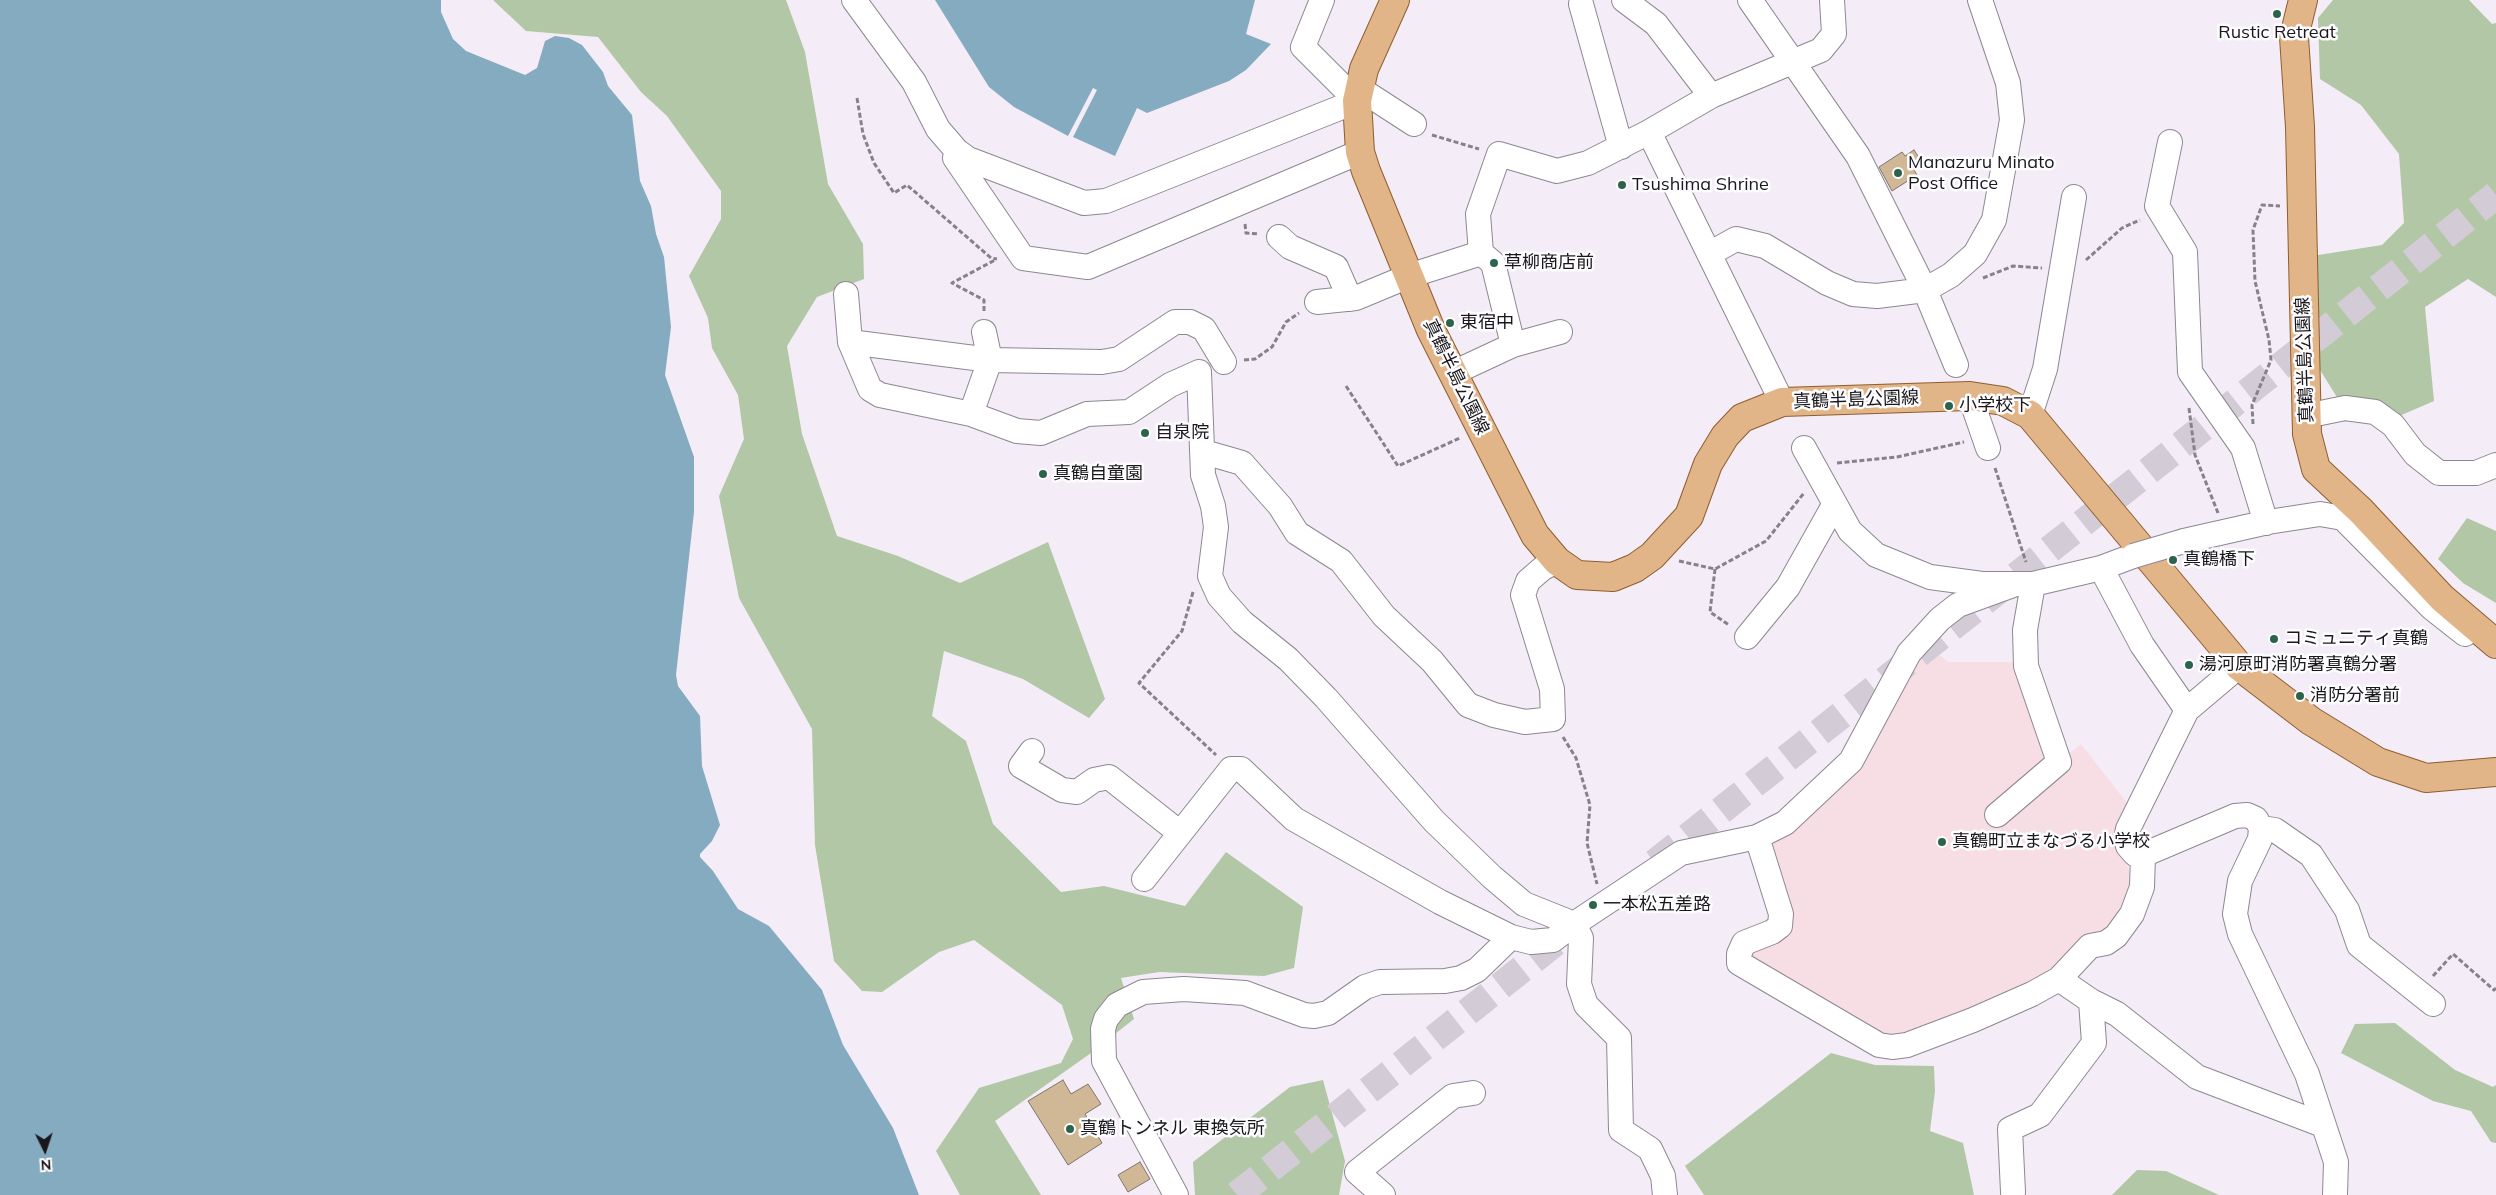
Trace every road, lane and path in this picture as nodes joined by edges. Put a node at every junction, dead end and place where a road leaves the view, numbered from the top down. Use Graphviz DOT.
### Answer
graph roads {
  1 [pos="854,0"];
  2 [pos="1322,0"];
  3 [pos="1395,0"];
  4 [pos="1624,0"];
  5 [pos="1750,0"];
  6 [pos="1832,0"];
  7 [pos="1980,0"];
  8 [pos="2303,0"];
  9 [pos="1581,4"];
  10 [pos="1794,61"];
  11 [pos="1359,95"];
  12 [pos="1711,96"];
  13 [pos="857,98"];
  14 [pos="1414,124"];
  15 [pos="1650,132"];
  16 [pos="2170,142"];
  17 [pos="1621,147"];
  18 [pos="957,151"];
  19 [pos="1360,152"];
  20 [pos="1499,154"];
  21 [pos="2074,197"];
  22 [pos="1243,202"];
  23 [pos="2301,206"];
  24 [pos="2122,228"];
  25 [pos="1279,237"];
  26 [pos="1481,254"];
  27 [pos="1709,254"];
  28 [pos="1023,258"];
  29 [pos="997,260"];
  30 [pos="2062,270"];
  31 [pos="1409,276"];
  32 [pos="1978,280"];
  33 [pos="1925,290"];
  34 [pos="846,294"];
  35 [pos="1350,299"];
  36 [pos="1317,302"];
  37 [pos="984,332"];
  38 [pos="1560,332"];
  39 [pos="850,342"];
  40 [pos="1513,345"];
  41 [pos="990,360"];
  42 [pos="1224,362"];
  43 [pos="1956,365"];
  44 [pos="2190,372"];
  45 [pos="1452,373"];
  46 [pos="1346,386"];
  47 [pos="1970,396"];
  48 [pos="1782,402"];
  49 [pos="971,414"];
  50 [pos="2030,414"];
  51 [pos="2306,416"];
  52 [pos="2253,425"];
  53 [pos="1481,429"];
  54 [pos="1986,442"];
  55 [pos="1204,452"];
  56 [pos="1812,463"];
  57 [pos="2496,465"];
  58 [pos="1834,505"];
  59 [pos="2266,523"];
  60 [pos="2225,532"];
  61 [pos="1652,556"];
  62 [pos="1557,561"];
  63 [pos="2101,568"];
  64 [pos="1715,569"];
  65 [pos="1210,576"];
  66 [pos="2023,585"];
  67 [pos="1747,637"];
  68 [pos="2496,645"];
  69 [pos="2239,666"];
  70 [pos="2187,710"];
  71 [pos="1553,719"];
  72 [pos="1032,751"];
  73 [pos="1231,769"];
  74 [pos="2496,772"];
  75 [pos="1997,815"];
  76 [pos="2261,828"];
  77 [pos="1180,833"];
  78 [pos="1757,838"];
  79 [pos="2143,855"];
  80 [pos="1144,879"];
  81 [pos="1576,922"];
  82 [pos="1511,937"];
  83 [pos="2059,978"];
  84 [pos="2496,988"];
  85 [pos="2425,998"];
  86 [pos="2091,1001"];
  87 [pos="1473,1093"];
  88 [pos="2323,1124"];
  89 [pos="2013,1192"];
  90 [pos="1176,1195"];
  91 [pos="1383,1195"];
  92 [pos="1665,1195"];
  93 [pos="2336,1195"];
  1 -- 18 [label="street"];
  2 -- 11 [label="street"];
  3 -- 11 [label="main road, 真鶴半島公園線"];
  4 -- 12 [label="street"];
  5 -- 10 [label="street"];
  6 -- 10 [label="street"];
  7 -- 33 [label="street"];
  8 -- 23 [label="main road, 真鶴半島公園線"];
  9 -- 17 [label="street"];
  10 -- 12 [label="street"];
  10 -- 33 [label="street"];
  11 -- 14 [label="street"];
  11 -- 18 [label="street"];
  11 -- 19 [label="main road, 真鶴半島公園線"];
  12 -- 15 [label="street"];
  13 -- 29 [label="path"];
  14 -- 20 [label="path"];
  15 -- 17 [label="street"];
  15 -- 27 [label="street"];
  16 -- 44 [label="street"];
  17 -- 20 [label="street"];
  18 -- 28 [label="street"];
  19 -- 22 [label="street"];
  19 -- 31 [label="main road, 真鶴半島公園線"];
  20 -- 26 [label="street"];
  21 -- 30 [label="street"];
  22 -- 25 [label="path"];
  22 -- 28 [label="street"];
  23 -- 51 [label="main road, 真鶴半島公園線"];
  23 -- 52 [label="path"];
  24 -- 30 [label="path"];
  25 -- 35 [label="street"];
  26 -- 31 [label="street"];
  26 -- 40 [label="street"];
  27 -- 33 [label="street"];
  27 -- 48 [label="street"];
  28 -- 29 [label="path"];
  29 -- 37 [label="path"];
  30 -- 32 [label="path"];
  30 -- 50 [label="street"];
  31 -- 35 [label="street"];
  31 -- 45 [label="main road, 真鶴半島公園線"];
  33 -- 43 [label="street"];
  34 -- 39 [label="street"];
  35 -- 36 [label="street"];
  36 -- 42 [label="path"];
  37 -- 41 [label="street"];
  38 -- 40 [label="street"];
  39 -- 41 [label="street"];
  39 -- 49 [label="street"];
  40 -- 45 [label="street"];
  41 -- 42 [label="street"];
  41 -- 49 [label="street"];
  44 -- 59 [label="street"];
  44 -- 60 [label="path"];
  45 -- 53 [label="main road, 真鶴半島公園線"];
  46 -- 53 [label="path"];
  47 -- 48 [label="main road, 真鶴半島公園線"];
  47 -- 50 [label="main road, 真鶴半島公園線"];
  47 -- 54 [label="street"];
  48 -- 61 [label="main road, 真鶴半島公園線"];
  49 -- 55 [label="street"];
  50 -- 69 [label="main road, 真鶴半島公園線"];
  51 -- 57 [label="street"];
  51 -- 68 [label="main road, 真鶴半島公園線"];
  53 -- 62 [label="main road, 真鶴半島公園線"];
  54 -- 56 [label="path"];
  54 -- 66 [label="path"];
  55 -- 65 [label="street"];
  55 -- 71 [label="street"];
  56 -- 58 [label="street"];
  56 -- 64 [label="path"];
  58 -- 66 [label="street"];
  58 -- 67 [label="street"];
  59 -- 60 [label="street"];
  59 -- 68 [label="street"];
  60 -- 63 [label="street, bridge"];
  61 -- 62 [label="main road, 真鶴半島公園線"];
  61 -- 64 [label="path"];
  62 -- 71 [label="street"];
  63 -- 66 [label="street"];
  63 -- 70 [label="street"];
  64 -- 67 [label="path"];
  65 -- 73 [label="path"];
  65 -- 81 [label="street"];
  66 -- 75 [label="street"];
  66 -- 78 [label="street"];
  69 -- 70 [label="street"];
  69 -- 74 [label="main road, 真鶴半島公園線"];
  70 -- 79 [label="street"];
  71 -- 81 [label="path"];
  72 -- 77 [label="street"];
  73 -- 77 [label="street"];
  73 -- 82 [label="street"];
  76 -- 79 [label="street"];
  76 -- 85 [label="street"];
  76 -- 88 [label="street"];
  77 -- 80 [label="street"];
  78 -- 81 [label="street"];
  78 -- 83 [label="street"];
  79 -- 83 [label="street"];
  81 -- 82 [label="street"];
  81 -- 92 [label="street"];
  82 -- 90 [label="street"];
  83 -- 86 [label="street"];
  84 -- 85 [label="path"];
  86 -- 88 [label="street"];
  86 -- 89 [label="street"];
  87 -- 91 [label="street"];
  88 -- 93 [label="street"];
}
